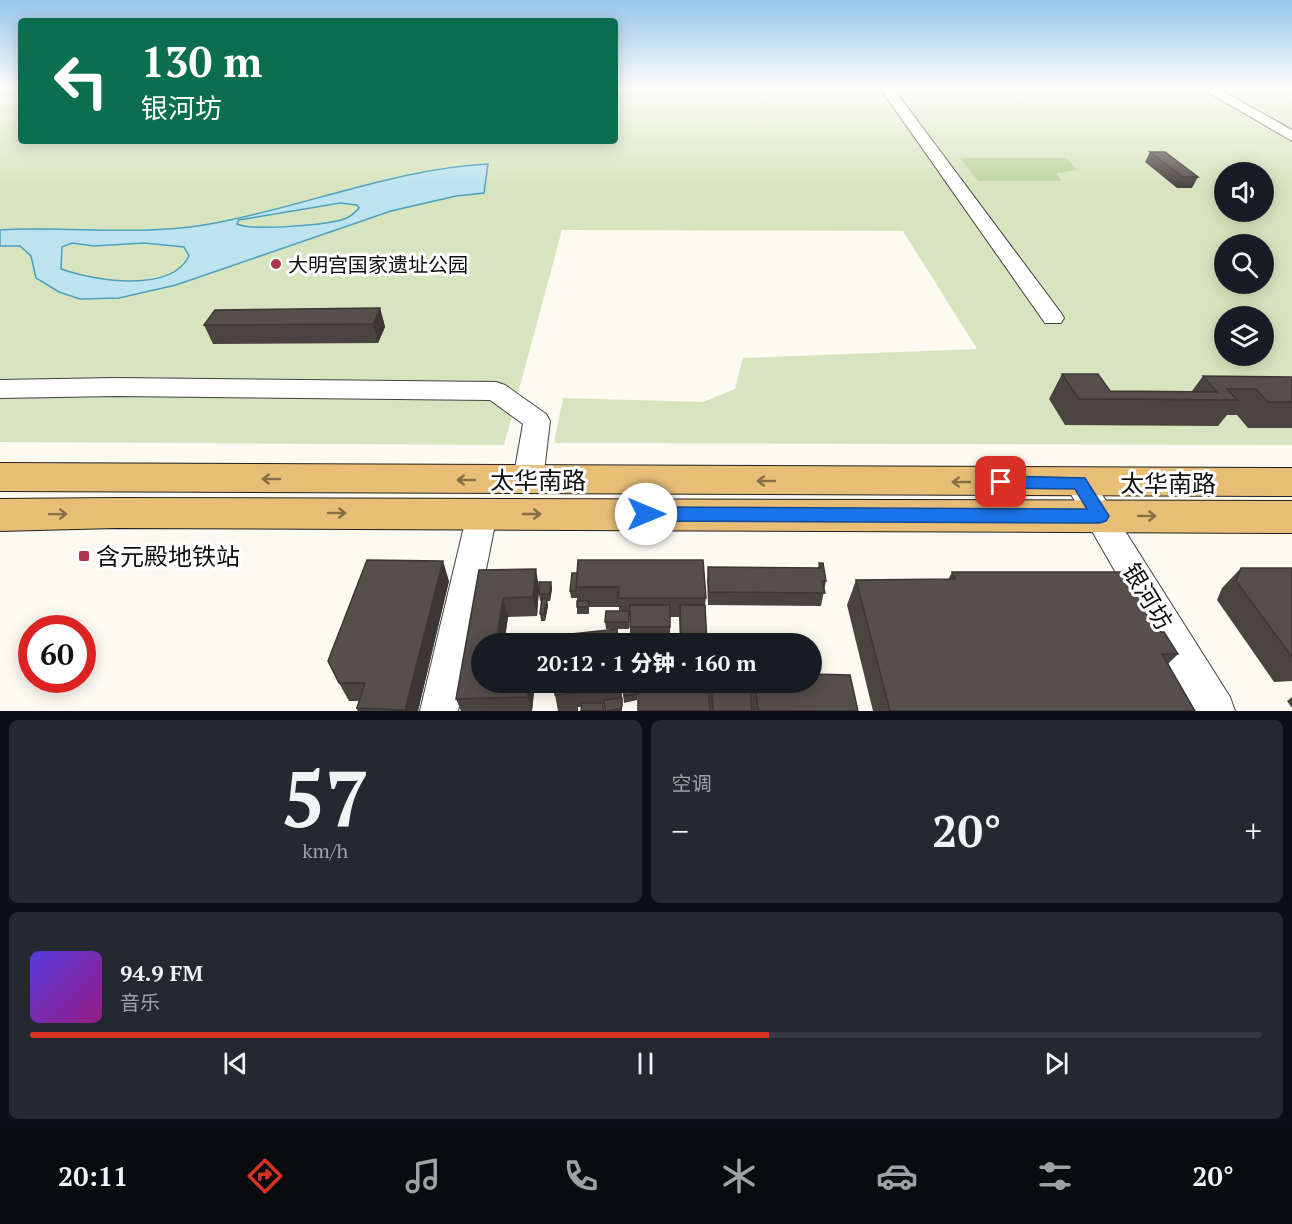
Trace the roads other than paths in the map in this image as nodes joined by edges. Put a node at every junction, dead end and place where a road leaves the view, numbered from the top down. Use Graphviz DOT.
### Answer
graph roads {
  1 [pos="910,121"];
  2 [pos="1266,121"];
  3 [pos="1292,136"];
  4 [pos="1053,318"];
  5 [pos="0,389"];
  6 [pos="0,477"];
  7 [pos="528,480"];
  8 [pos="1079,482"];
  9 [pos="1292,482"];
  10 [pos="482,514"];
  11 [pos="0,515"];
  12 [pos="1100,516"];
  13 [pos="1292,517"];
  14 [pos="439,711"];
  15 [pos="1216,711"];
  1 -- 4 [label="street"];
  2 -- 3 [label="street"];
  5 -- 7 [label="street"];
  7 -- 6 [label="main road, 太华南路, one-way"];
  8 -- 7 [label="main road, 太华南路, one-way"];
  8 -- 9 [label="main road, 太华南路"];
  8 -- 12 [label="street, 银河坊"];
  11 -- 10 [label="main road, 太华南路, one-way"];
  10 -- 12 [label="main road, 太华南路, one-way"];
  10 -- 14 [label="street"];
  12 -- 13 [label="main road, 太华南路, one-way"];
  12 -- 15 [label="street, 银河坊"];
}
